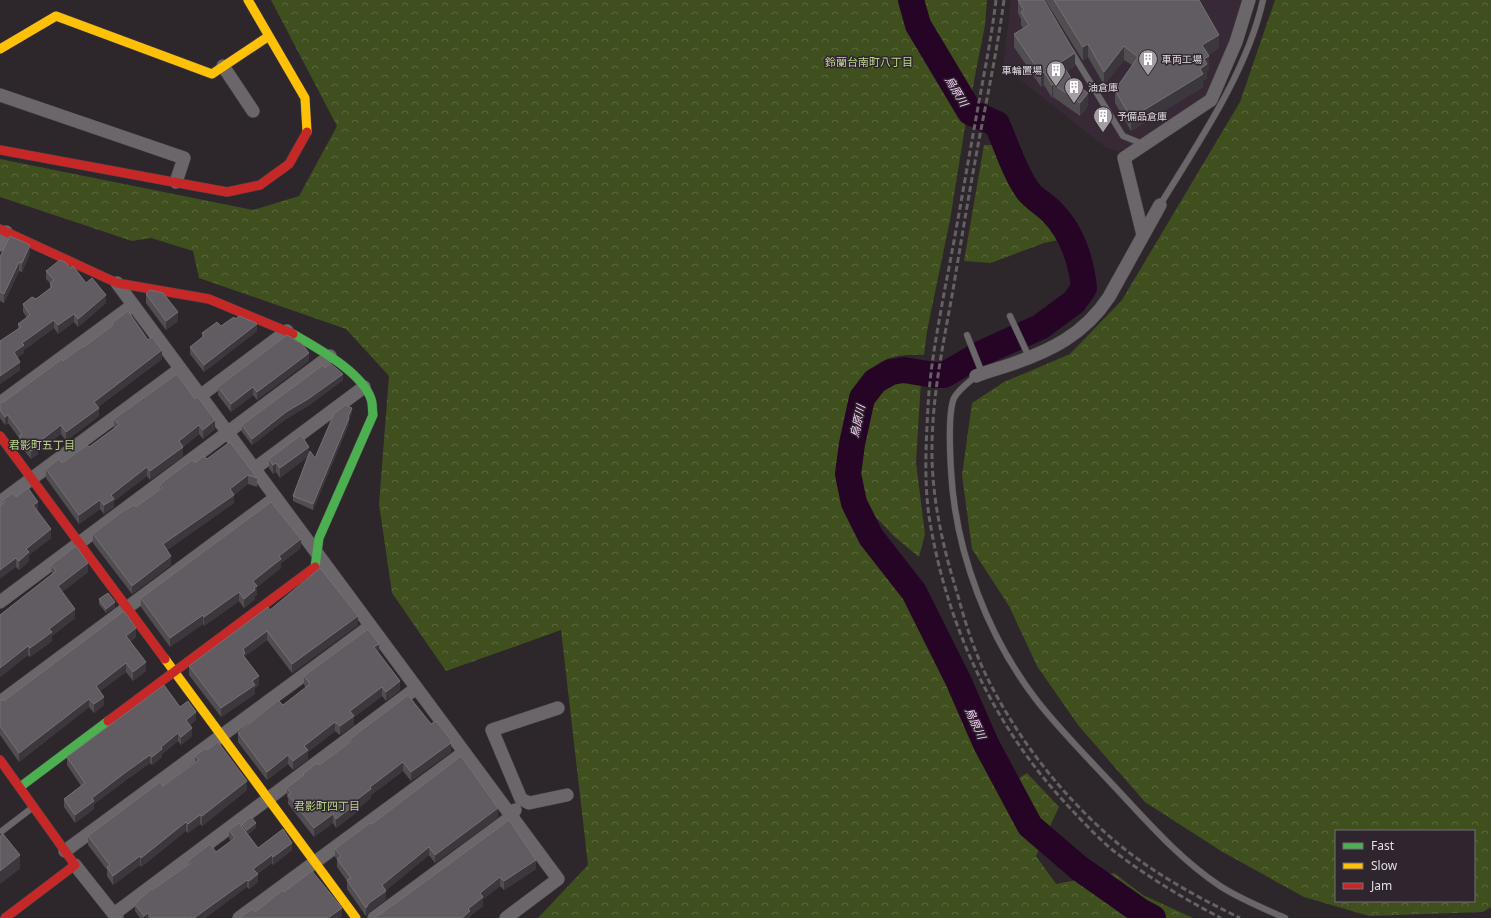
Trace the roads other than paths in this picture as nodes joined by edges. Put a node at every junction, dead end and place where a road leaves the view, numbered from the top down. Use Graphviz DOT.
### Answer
graph roads {
  1 [pos="248,0"];
  2 [pos="1248,0"];
  3 [pos="1263,0"];
  4 [pos="269,36"];
  5 [pos="1068,46"];
  6 [pos="0,49"];
  7 [pos="224,66"];
  8 [pos="0,95"];
  9 [pos="253,111"];
  10 [pos="1141,146"];
  11 [pos="0,150"];
  12 [pos="176,182"];
  13 [pos="1160,205"];
  14 [pos="3,230"];
  15 [pos="1144,235"];
  16 [pos="0,245"];
  17 [pos="117,283"];
  18 [pos="133,305"];
  19 [pos="1010,316"];
  20 [pos="287,331"];
  21 [pos="967,335"];
  22 [pos="1028,355"];
  23 [pos="330,356"];
  24 [pos="180,369"];
  25 [pos="979,372"];
  26 [pos="364,387"];
  27 [pos="200,396"];
  28 [pos="0,403"];
  29 [pos="227,433"];
  30 [pos="0,436"];
  31 [pos="254,469"];
  32 [pos="31,479"];
  33 [pos="275,498"];
  34 [pos="0,502"];
  35 [pos="79,542"];
  36 [pos="318,555"];
  37 [pos="0,602"];
  38 [pos="127,606"];
  39 [pos="369,627"];
  40 [pos="174,672"];
  41 [pos="415,689"];
  42 [pos="0,702"];
  43 [pos="558,708"];
  44 [pos="220,736"];
  45 [pos="463,753"];
  46 [pos="0,760"];
  47 [pos="20,787"];
  48 [pos="567,795"];
  49 [pos="521,799"];
  50 [pos="267,800"];
  51 [pos="34,807"];
  52 [pos="511,817"];
  53 [pos="1,830"];
  54 [pos="0,839"];
  55 [pos="65,851"];
  56 [pos="315,863"];
  57 [pos="75,865"];
  58 [pos="115,916"];
  59 [pos="5,918"];
  60 [pos="239,918"];
  61 [pos="356,918"];
  62 [pos="374,918"];
  63 [pos="506,918"];
  64 [pos="1285,918"];
  1 -- 4 [label="street"];
  2 -- 10 [label="street"];
  3 -- 13 [label="lane"];
  4 -- 7 [label="street"];
  4 -- 12 [label="street"];
  5 -- 10 [label="lane"];
  6 -- 7 [label="street"];
  7 -- 9 [label="street"];
  8 -- 12 [label="street"];
  10 -- 15 [label="street"];
  11 -- 12 [label="street"];
  13 -- 15 [label="street"];
  14 -- 16 [label="street"];
  14 -- 17 [label="street"];
  15 -- 22 [label="street"];
  17 -- 18 [label="street"];
  17 -- 20 [label="street"];
  18 -- 24 [label="street"];
  18 -- 28 [label="street"];
  19 -- 22 [label="lane"];
  20 -- 23 [label="street"];
  20 -- 27 [label="street"];
  21 -- 25 [label="lane"];
  22 -- 25 [label="street"];
  23 -- 26 [label="street"];
  23 -- 29 [label="street"];
  24 -- 27 [label="street"];
  24 -- 32 [label="street"];
  25 -- 64 [label="lane"];
  26 -- 31 [label="street"];
  26 -- 36 [label="street"];
  27 -- 29 [label="street"];
  29 -- 31 [label="street"];
  29 -- 35 [label="street"];
  30 -- 32 [label="street"];
  31 -- 33 [label="street"];
  32 -- 34 [label="street"];
  32 -- 35 [label="street"];
  33 -- 36 [label="street"];
  33 -- 38 [label="street"];
  35 -- 37 [label="street"];
  35 -- 38 [label="street"];
  36 -- 39 [label="street"];
  36 -- 40 [label="street"];
  38 -- 40 [label="street"];
  38 -- 42 [label="street"];
  39 -- 41 [label="street"];
  39 -- 44 [label="street"];
  40 -- 44 [label="street"];
  40 -- 47 [label="street"];
  41 -- 45 [label="street"];
  41 -- 50 [label="street"];
  43 -- 49 [label="street"];
  44 -- 50 [label="street"];
  44 -- 55 [label="street"];
  45 -- 52 [label="street"];
  45 -- 56 [label="street"];
  46 -- 47 [label="street"];
  47 -- 51 [label="street"];
  48 -- 49 [label="street"];
  49 -- 52 [label="street"];
  50 -- 56 [label="street"];
  50 -- 58 [label="street"];
  51 -- 53 [label="lane"];
  51 -- 55 [label="street"];
  52 -- 62 [label="street"];
  52 -- 63 [label="street"];
  53 -- 54 [label="lane"];
  55 -- 57 [label="street"];
  56 -- 60 [label="street"];
  56 -- 61 [label="street"];
  57 -- 58 [label="street"];
  57 -- 59 [label="street"];
}
